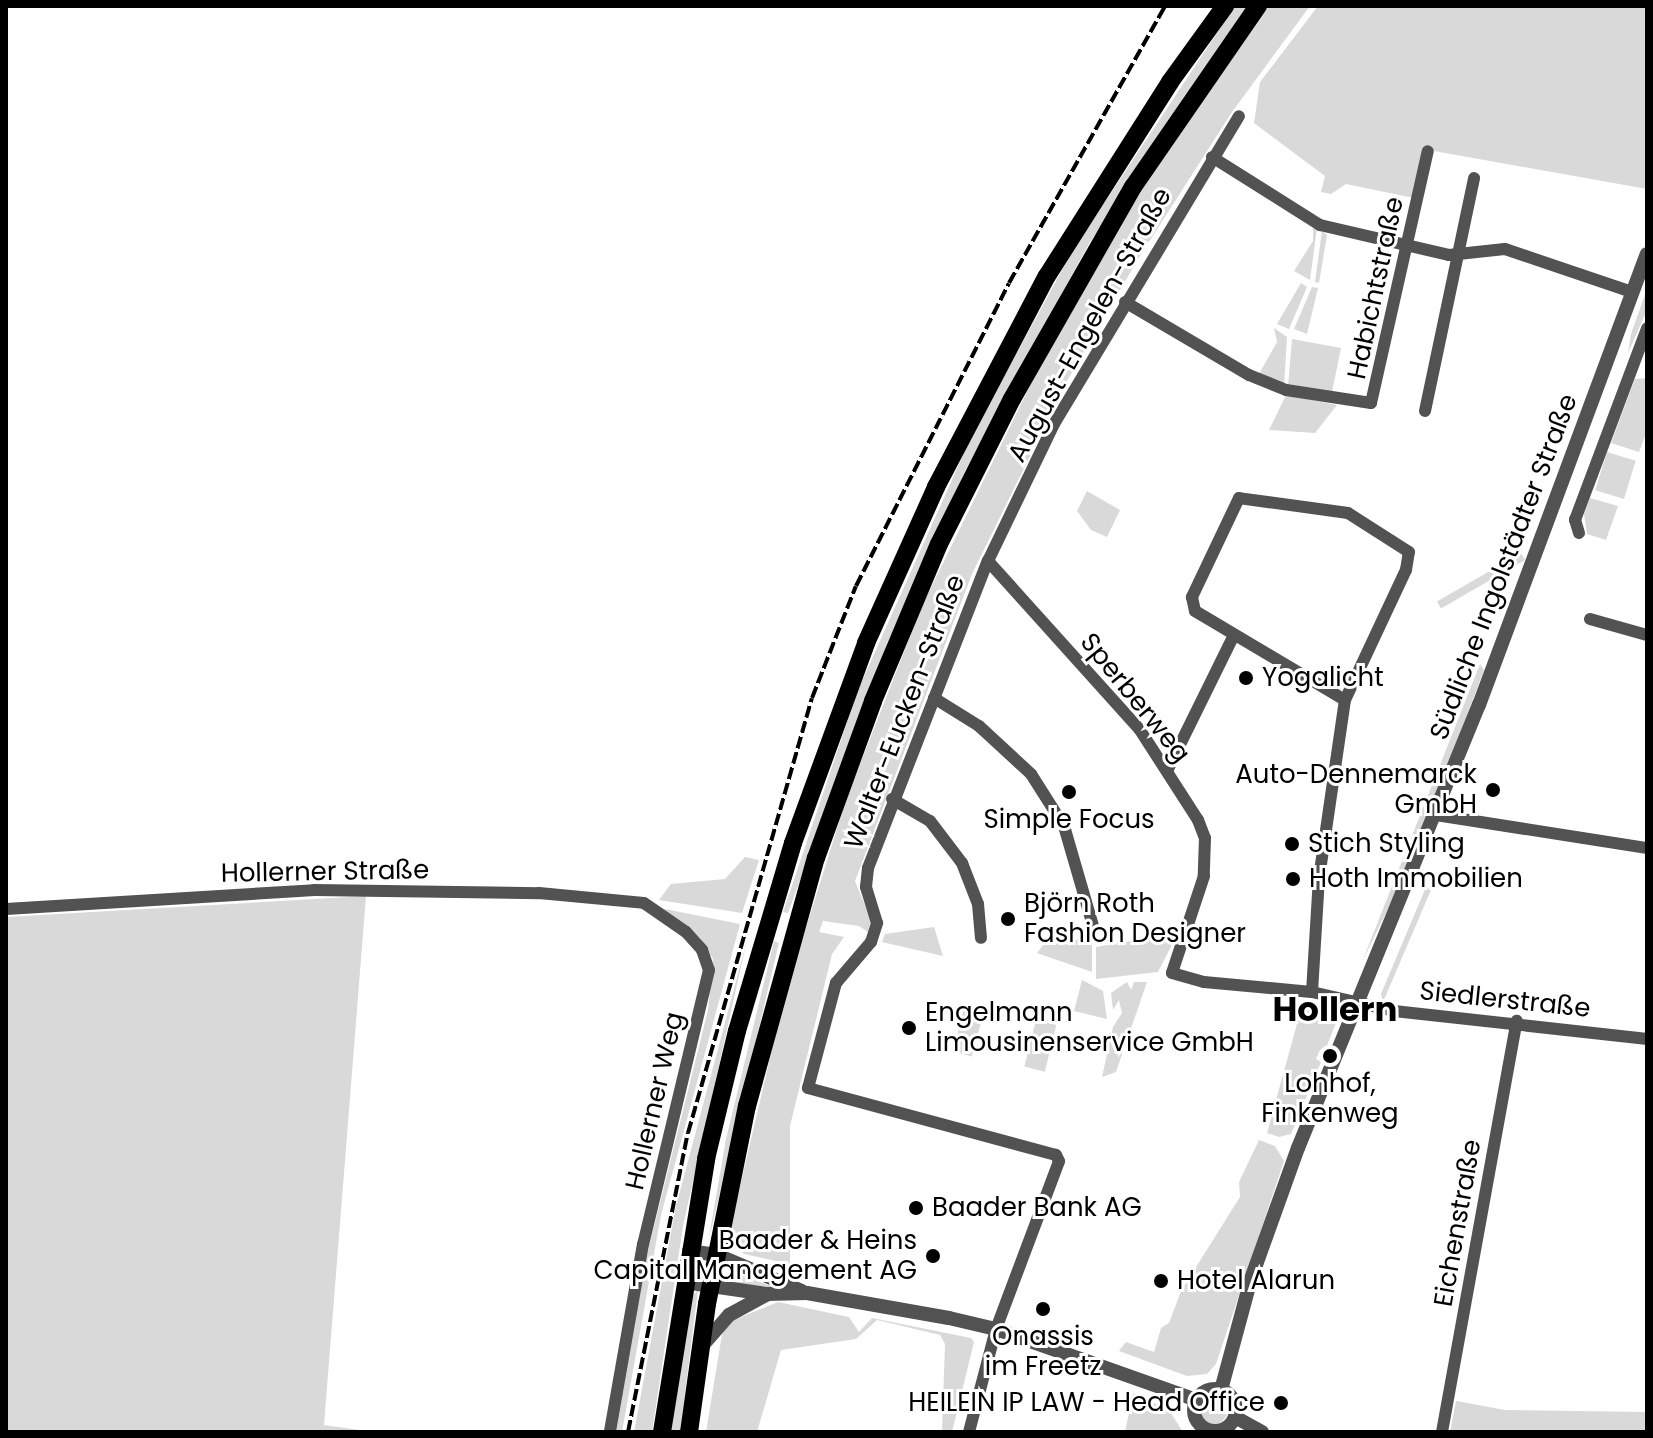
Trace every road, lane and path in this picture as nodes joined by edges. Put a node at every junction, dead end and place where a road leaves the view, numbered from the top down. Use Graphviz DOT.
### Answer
graph roads {
  1 [pos="1225,6"];
  2 [pos="1258,6"];
  3 [pos="1239,116"];
  4 [pos="1428,151"];
  5 [pos="1212,157"];
  6 [pos="1474,178"];
  7 [pos="1407,245"];
  8 [pos="1457,254"];
  9 [pos="1647,254"];
  10 [pos="1632,292"];
  11 [pos="1125,302"];
  12 [pos="1647,328"];
  13 [pos="1425,411"];
  14 [pos="1579,533"];
  15 [pos="988,561"];
  16 [pos="1590,619"];
  17 [pos="1234,635"];
  18 [pos="1647,635"];
  19 [pos="934,698"];
  20 [pos="1345,700"];
  21 [pos="1168,769"];
  22 [pos="892,799"];
  23 [pos="1436,815"];
  24 [pos="1647,848"];
  25 [pos="644,903"];
  26 [pos="6,909"];
  27 [pos="1093,926"];
  28 [pos="981,938"];
  29 [pos="1172,973"];
  30 [pos="1312,992"];
  31 [pos="1359,1002"];
  32 [pos="1517,1021"];
  33 [pos="1647,1039"];
  34 [pos="689,1251"];
  35 [pos="717,1255"];
  36 [pos="684,1282"];
  37 [pos="711,1285"];
  38 [pos="807,1293"];
  39 [pos="766,1294"];
  40 [pos="996,1329"];
  41 [pos="702,1346"];
  42 [pos="1221,1390"];
  43 [pos="1196,1400"];
  44 [pos="1235,1417"];
  45 [pos="610,1432"];
  46 [pos="662,1432"];
  47 [pos="689,1432"];
  48 [pos="969,1432"];
  49 [pos="1215,1432"];
  50 [pos="1262,1432"];
  51 [pos="1442,1432"];
  1 -- 34 [label="main road"];
  2 -- 35 [label="main road"];
  3 -- 5 [label="street, August-Engelen-Straße"];
  4 -- 7 [label="street, Habichtstraße"];
  5 -- 7 [label="street"];
  5 -- 11 [label="street, August-Engelen-Straße"];
  6 -- 8 [label="street"];
  7 -- 8 [label="street"];
  7 -- 11 [label="street, Habichtstraße"];
  8 -- 10 [label="street"];
  8 -- 13 [label="street"];
  9 -- 10 [label="street, Südliche Ingolstädter Straße"];
  10 -- 23 [label="street, Südliche Ingolstädter Straße"];
  11 -- 15 [label="street, August-Engelen-Straße"];
  12 -- 14 [label="street"];
  15 -- 19 [label="street, Walter-Eucken-Straße"];
  15 -- 21 [label="street, Sperberweg"];
  16 -- 18 [label="street"];
  17 -- 20 [label="street"];
  17 -- 20 [label="street"];
  17 -- 21 [label="street"];
  19 -- 22 [label="street, Walter-Eucken-Straße"];
  19 -- 27 [label="street"];
  20 -- 30 [label="street"];
  21 -- 29 [label="street, Sperberweg"];
  22 -- 28 [label="street"];
  22 -- 40 [label="street, Walter-Eucken-Straße"];
  23 -- 24 [label="street"];
  23 -- 31 [label="street, Südliche Ingolstädter Straße"];
  25 -- 26 [label="street, Hollerner Straße"];
  25 -- 45 [label="street, Hollerner Weg"];
  29 -- 30 [label="street, Siedlerstraße"];
  30 -- 31 [label="street, Siedlerstraße"];
  31 -- 32 [label="street, Siedlerstraße"];
  31 -- 42 [label="street, Südliche Ingolstädter Straße"];
  32 -- 33 [label="street, Siedlerstraße"];
  32 -- 51 [label="street, Eichenstraße"];
  34 -- 35 [label="street"];
  34 -- 36 [label="main road"];
  35 -- 37 [label="main road"];
  35 -- 38 [label="street"];
  36 -- 37 [label="street"];
  36 -- 46 [label="main road"];
  37 -- 39 [label="street"];
  37 -- 41 [label="main road"];
  38 -- 39 [label="street"];
  38 -- 40 [label="street"];
  39 -- 41 [label="street"];
  40 -- 43 [label="street"];
  40 -- 48 [label="street"];
  41 -- 47 [label="main road"];
  42 -- 43 [label="street"];
  42 -- 44 [label="street"];
  43 -- 49 [label="street"];
  44 -- 49 [label="street"];
  44 -- 50 [label="street"];
}
